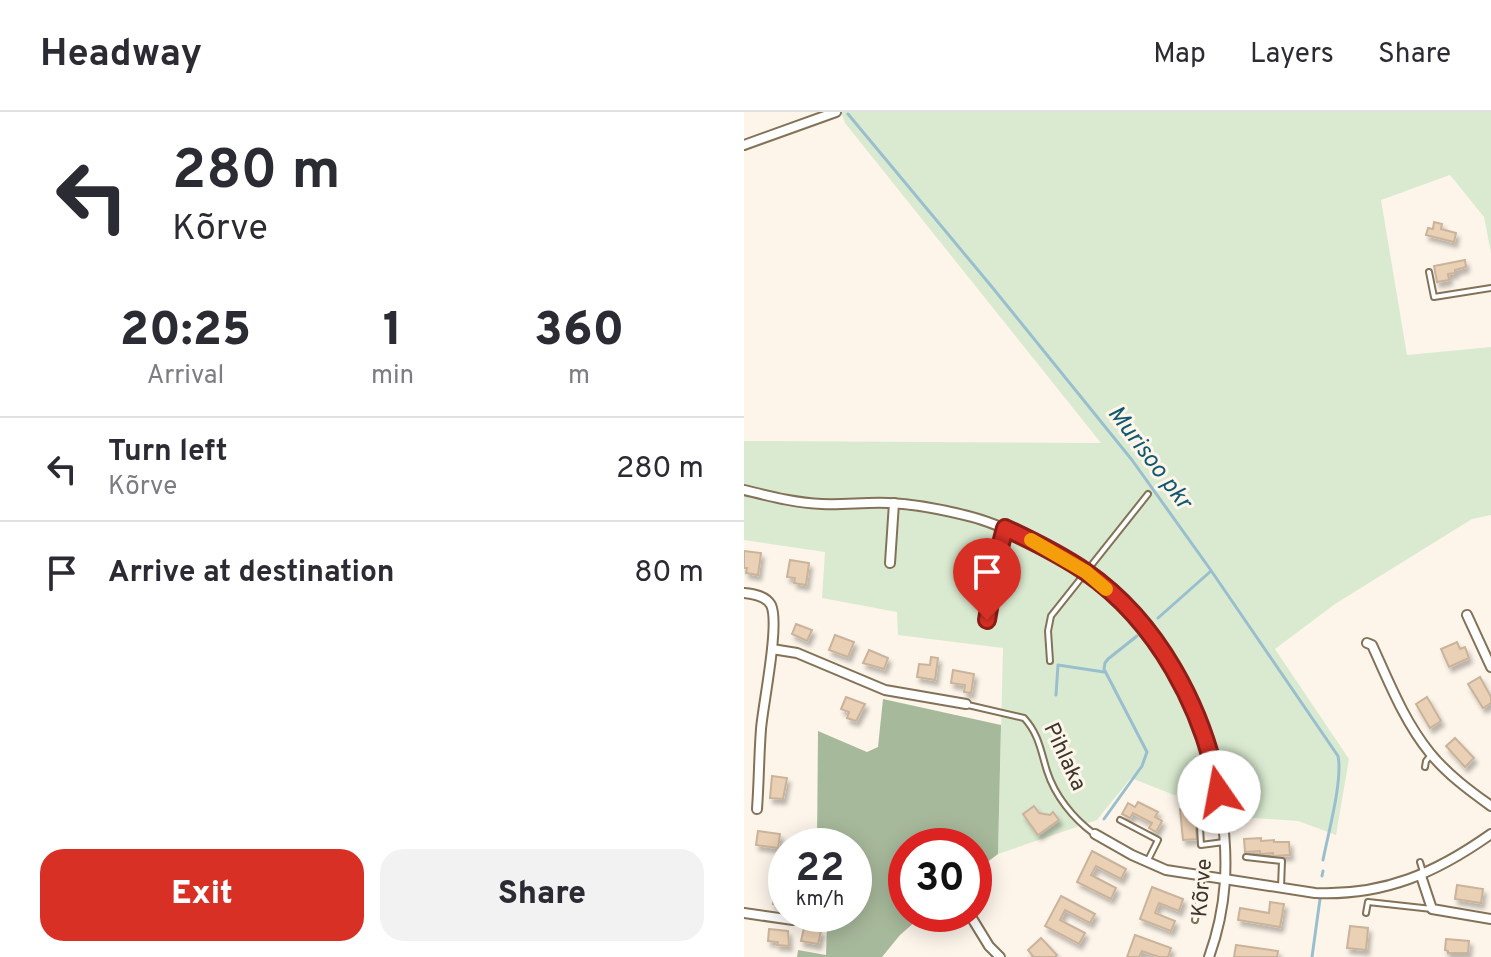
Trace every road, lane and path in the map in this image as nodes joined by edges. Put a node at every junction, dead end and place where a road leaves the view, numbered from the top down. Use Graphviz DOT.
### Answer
graph roads {
  1 [pos="836,112"];
  2 [pos="744,145"];
  3 [pos="1429,272"];
  4 [pos="1491,288"];
  5 [pos="744,490"];
  6 [pos="1148,494"];
  7 [pos="894,503"];
  8 [pos="1005,528"];
  9 [pos="890,563"];
  10 [pos="1086,572"];
  11 [pos="744,593"];
  12 [pos="1467,615"];
  13 [pos="987,620"];
  14 [pos="1367,643"];
  15 [pos="772,649"];
  16 [pos="1050,661"];
  17 [pos="1491,667"];
  18 [pos="966,704"];
  19 [pos="1431,755"];
  20 [pos="1425,767"];
  21 [pos="1491,806"];
  22 [pos="1199,808"];
  23 [pos="757,809"];
  24 [pos="1120,820"];
  25 [pos="1095,834"];
  26 [pos="1491,834"];
  27 [pos="1224,842"];
  28 [pos="1246,857"];
  29 [pos="1147,862"];
  30 [pos="1420,862"];
  31 [pos="1422,875"];
  32 [pos="1202,877"];
  33 [pos="1226,880"];
  34 [pos="1281,887"];
  35 [pos="1432,909"];
  36 [pos="744,913"];
  37 [pos="1366,913"];
  38 [pos="768,916"];
  39 [pos="1491,919"];
  40 [pos="1195,920"];
  41 [pos="980,932"];
  42 [pos="1000,957"];
  43 [pos="1209,957"];
  1 -- 2 [label="street"];
  3 -- 4 [label="lane"];
  5 -- 7 [label="street, Kõrve"];
  6 -- 10 [label="lane"];
  7 -- 8 [label="street, Kõrve"];
  7 -- 9 [label="street"];
  8 -- 10 [label="street, Kõrve"];
  8 -- 13 [label="street"];
  10 -- 16 [label="lane"];
  10 -- 27 [label="street, Kõrve"];
  11 -- 15 [label="street"];
  12 -- 17 [label="street"];
  14 -- 19 [label="street"];
  15 -- 18 [label="street, Pihlaka"];
  15 -- 23 [label="street"];
  18 -- 25 [label="lane, Pihlaka"];
  19 -- 20 [label="lane"];
  19 -- 21 [label="street"];
  22 -- 27 [label="lane"];
  24 -- 29 [label="lane"];
  25 -- 29 [label="street, Pihlaka"];
  26 -- 31 [label="street, Pihlaka"];
  27 -- 33 [label="street, Kõrve"];
  28 -- 34 [label="lane"];
  29 -- 32 [label="street, Pihlaka"];
  30 -- 31 [label="lane"];
  31 -- 34 [label="street, Pihlaka"];
  31 -- 35 [label="street"];
  32 -- 33 [label="street, Pihlaka"];
  32 -- 40 [label="lane"];
  33 -- 34 [label="street, Pihlaka"];
  33 -- 43 [label="street, Kõrve"];
  35 -- 37 [label="lane"];
  35 -- 39 [label="street"];
  36 -- 38 [label="street"];
  41 -- 42 [label="street"];
}
